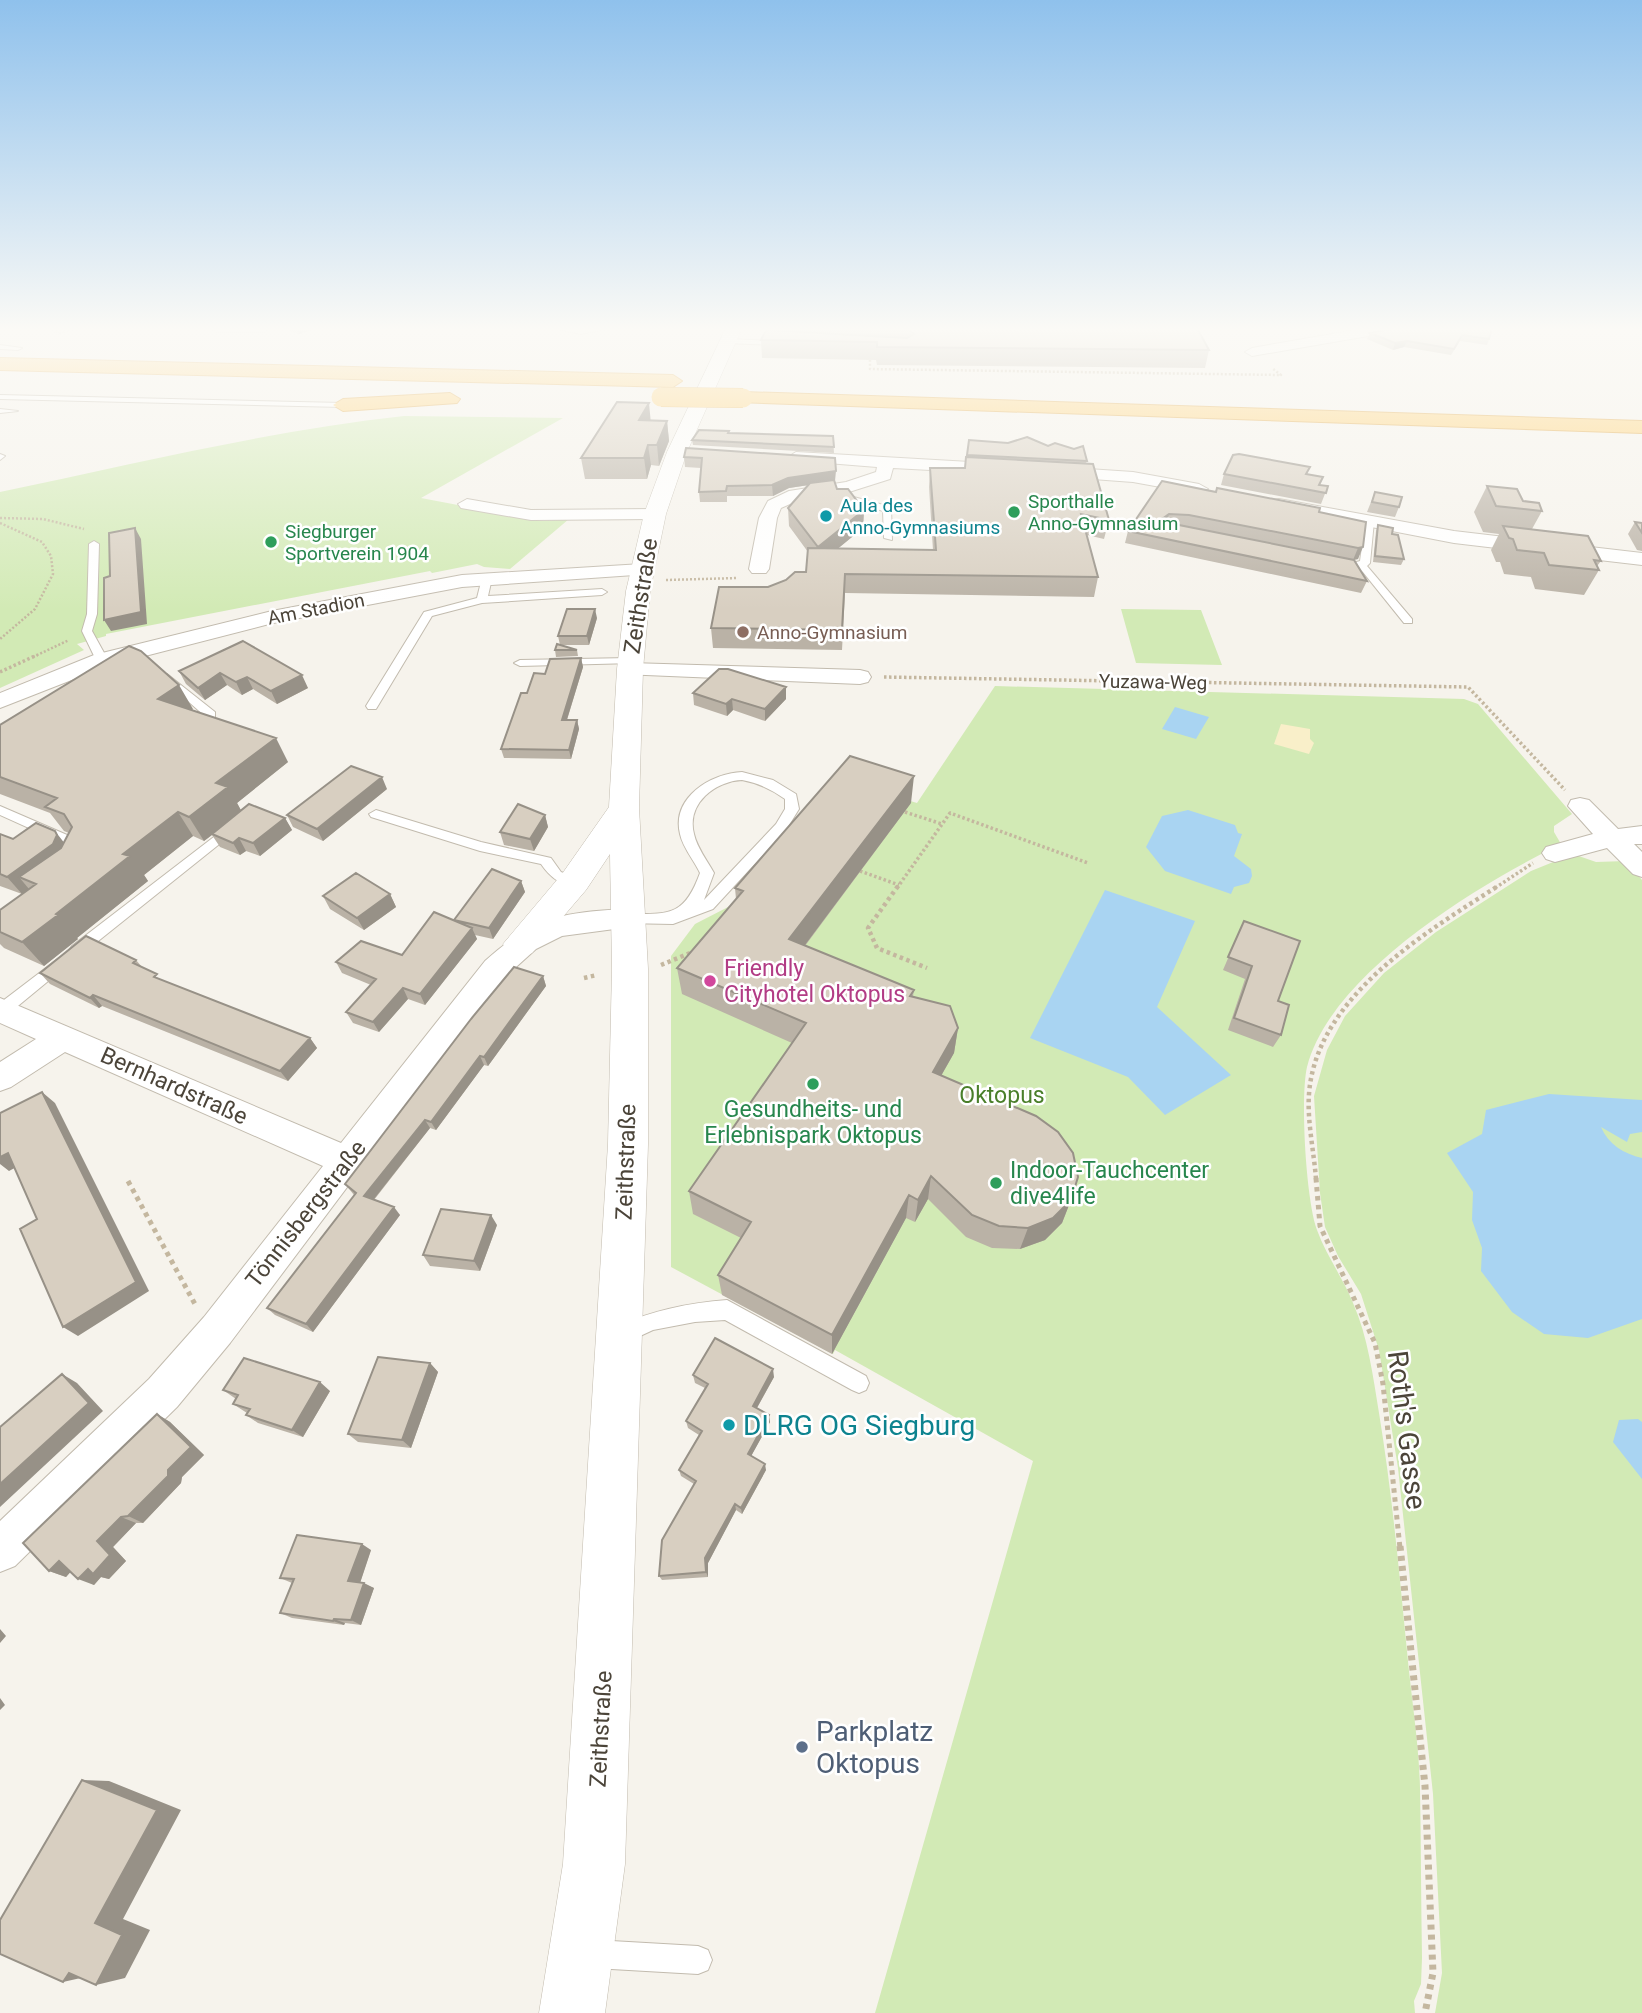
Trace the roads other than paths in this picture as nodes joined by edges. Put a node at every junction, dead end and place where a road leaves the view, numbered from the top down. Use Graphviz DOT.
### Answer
graph roads {
  1 [pos="696,422"];
  2 [pos="1506,422"];
  3 [pos="1642,427"];
  4 [pos="783,456"];
  5 [pos="886,462"];
  6 [pos="825,488"];
  7 [pos="1212,492"];
  8 [pos="1264,502"];
  9 [pos="467,504"];
  10 [pos="654,514"];
  11 [pos="1369,521"];
  12 [pos="889,538"];
  13 [pos="94,544"];
  14 [pos="1642,559"];
  15 [pos="1325,562"];
  16 [pos="1359,565"];
  17 [pos="759,569"];
  18 [pos="650,575"];
  19 [pos="487,578"];
  20 [pos="602,592"];
  21 [pos="482,600"];
  22 [pos="1408,621"];
  23 [pos="102,660"];
  24 [pos="520,663"];
  25 [pos="630,665"];
  26 [pos="160,671"];
  27 [pos="860,677"];
  28 [pos="0,701"];
  29 [pos="372,706"];
  30 [pos="211,715"];
  31 [pos="1580,806"];
  32 [pos="624,808"];
  33 [pos="0,810"];
  34 [pos="248,814"];
  35 [pos="376,814"];
  36 [pos="1642,835"];
  37 [pos="1611,838"];
  38 [pos="1555,853"];
  39 [pos="74,867"];
  40 [pos="1642,868"];
  41 [pos="575,882"];
  42 [pos="627,919"];
  43 [pos="673,919"];
  44 [pos="520,943"];
  45 [pos="0,1011"];
  46 [pos="63,1037"];
  47 [pos="0,1078"];
  48 [pos="348,1161"];
  49 [pos="619,1335"];
  50 [pos="859,1383"];
  51 [pos="0,1551"];
  52 [pos="581,1953"];
  53 [pos="698,1960"];
  54 [pos="572,2013"];
  1 -- 10 [label="street, Zeithstraße"];
  2 -- 3 [label="highway"];
  4 -- 5 [label="street"];
  5 -- 6 [label="street"];
  5 -- 7 [label="street"];
  6 -- 12 [label="lane"];
  6 -- 17 [label="street"];
  8 -- 11 [label="street"];
  9 -- 10 [label="street"];
  10 -- 18 [label="street, Zeithstraße"];
  11 -- 14 [label="street"];
  11 -- 16 [label="lane"];
  13 -- 23 [label="lane"];
  15 -- 16 [label="lane"];
  16 -- 22 [label="lane"];
  18 -- 19 [label="street, Am Stadion"];
  18 -- 25 [label="street, Zeithstraße"];
  19 -- 21 [label="lane"];
  19 -- 23 [label="street, Am Stadion"];
  20 -- 21 [label="lane"];
  21 -- 29 [label="lane"];
  23 -- 28 [label="street, Am Stadion"];
  24 -- 25 [label="lane"];
  25 -- 27 [label="street"];
  25 -- 32 [label="street, Zeithstraße"];
  26 -- 30 [label="lane"];
  31 -- 37 [label="street"];
  32 -- 41 [label="street"];
  32 -- 42 [label="street, Zeithstraße"];
  33 -- 39 [label="lane"];
  34 -- 45 [label="lane"];
  35 -- 41 [label="lane"];
  36 -- 37 [label="street"];
  37 -- 38 [label="street"];
  37 -- 40 [label="street"];
  41 -- 44 [label="street"];
  42 -- 43 [label="lane"];
  42 -- 44 [label="street, Tönnisbergstraße"];
  42 -- 49 [label="street, Zeithstraße"];
  43 -- 43 [label="lane"];
  44 -- 48 [label="street, Tönnisbergstraße"];
  45 -- 46 [label="street, Bernhardstraße"];
  46 -- 47 [label="street"];
  46 -- 48 [label="street, Bernhardstraße"];
  48 -- 51 [label="street, Tönnisbergstraße"];
  49 -- 50 [label="lane"];
  49 -- 52 [label="street, Zeithstraße"];
  52 -- 53 [label="lane"];
  52 -- 54 [label="street, Zeithstraße"];
}
